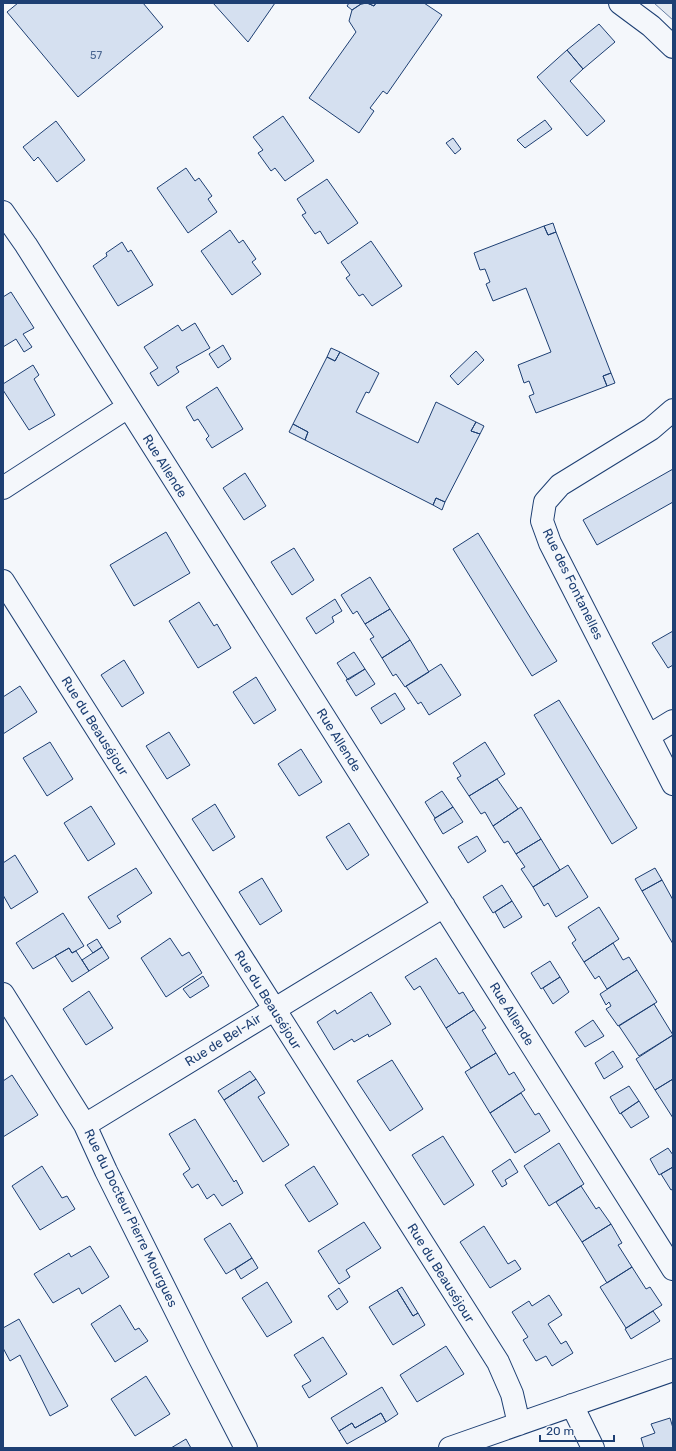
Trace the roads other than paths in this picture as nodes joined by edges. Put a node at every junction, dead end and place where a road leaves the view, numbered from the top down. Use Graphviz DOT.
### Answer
graph roads {
  1 [pos="620,3"];
  2 [pos="673,47"];
  3 [pos="3,212"];
  4 [pos="128,407"];
  5 [pos="673,410"];
  6 [pos="3,488"];
  7 [pos="3,581"];
  8 [pos="673,721"];
  9 [pos="650,735"];
  10 [pos="673,784"];
  11 [pos="444,906"];
  12 [pos="3,994"];
  13 [pos="274,1009"];
  14 [pos="86,1125"];
  15 [pos="673,1269"];
  16 [pos="673,1370"];
  17 [pos="572,1405"];
  18 [pos="519,1424"];
  19 [pos="246,1448"];
  20 [pos="450,1448"];
  21 [pos="593,1448"];
  1 -- 2 [label="street"];
  3 -- 4 [label="street, Rue Allende"];
  4 -- 6 [label="street"];
  4 -- 11 [label="street, Rue Allende"];
  5 -- 9 [label="street, Rue des Fontanelles"];
  7 -- 13 [label="street, Rue du Beauséjour"];
  8 -- 9 [label="street"];
  9 -- 10 [label="street, Rue des Fontanelles"];
  11 -- 13 [label="street, Rue de Bel-Air"];
  11 -- 15 [label="street, Rue Allende"];
  12 -- 14 [label="street, Rue du Docteur Pierre Mourgues"];
  13 -- 14 [label="street, Rue de Bel-Air"];
  13 -- 18 [label="street, Rue du Beauséjour"];
  14 -- 19 [label="street, Rue du Docteur Pierre Mourgues"];
  16 -- 17 [label="street"];
  17 -- 18 [label="street"];
  17 -- 21 [label="street"];
  18 -- 20 [label="street"];
}
